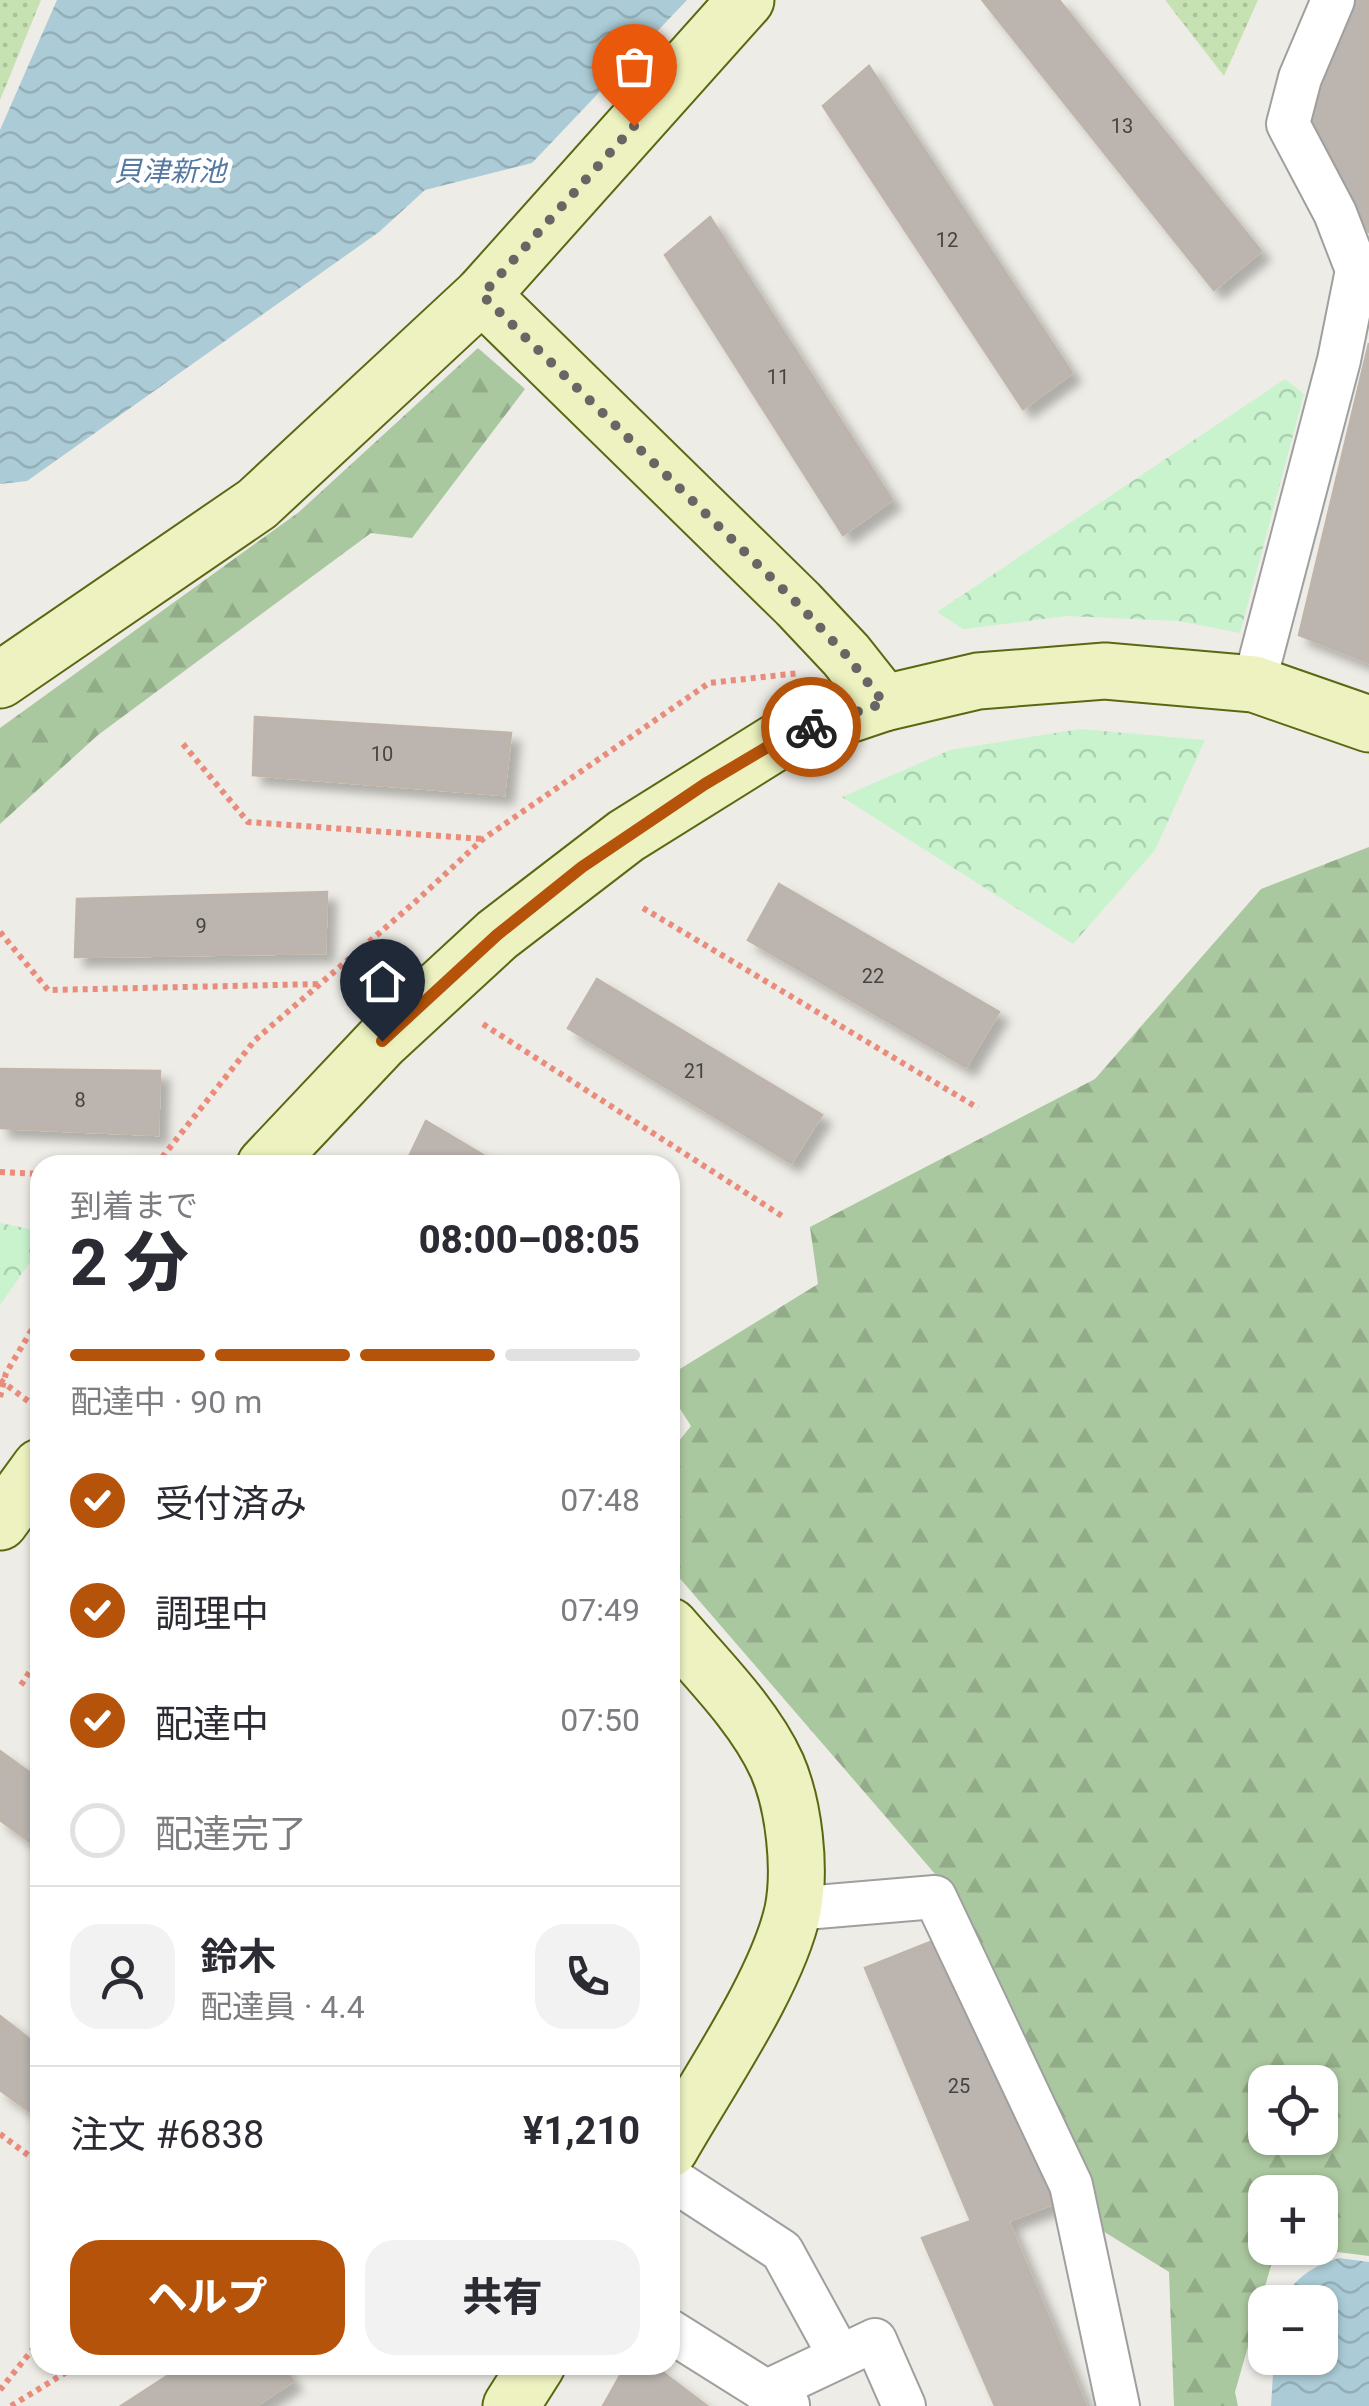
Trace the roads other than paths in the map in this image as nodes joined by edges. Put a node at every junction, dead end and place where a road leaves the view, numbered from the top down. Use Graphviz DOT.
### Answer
graph roads {
  1 [pos="746,0"];
  2 [pos="1333,0"];
  3 [pos="482,295"];
  4 [pos="0,680"];
  5 [pos="1254,684"];
  6 [pos="884,703"];
  7 [pos="1369,724"];
  8 [pos="275,1155"];
  9 [pos="30,1481"];
  10 [pos="0,1522"];
  11 [pos="680,1638"];
  12 [pos="793,1910"];
  13 [pos="680,2132"];
  14 [pos="680,2185"];
  15 [pos="680,2337"];
  16 [pos="838,2355"];
  17 [pos="531,2375"];
  18 [pos="777,2399"];
  19 [pos="512,2406"];
  20 [pos="904,2406"];
  21 [pos="1118,2406"];
  1 -- 3 [label="street"];
  2 -- 5 [label="street"];
  3 -- 4 [label="street"];
  3 -- 6 [label="street"];
  5 -- 6 [label="street"];
  5 -- 7 [label="street"];
  6 -- 8 [label="street"];
  9 -- 10 [label="street"];
  11 -- 12 [label="street"];
  12 -- 13 [label="street"];
  12 -- 21 [label="street"];
  14 -- 16 [label="street"];
  15 -- 18 [label="street"];
  16 -- 18 [label="street"];
  16 -- 20 [label="street"];
  17 -- 19 [label="street"];
}
